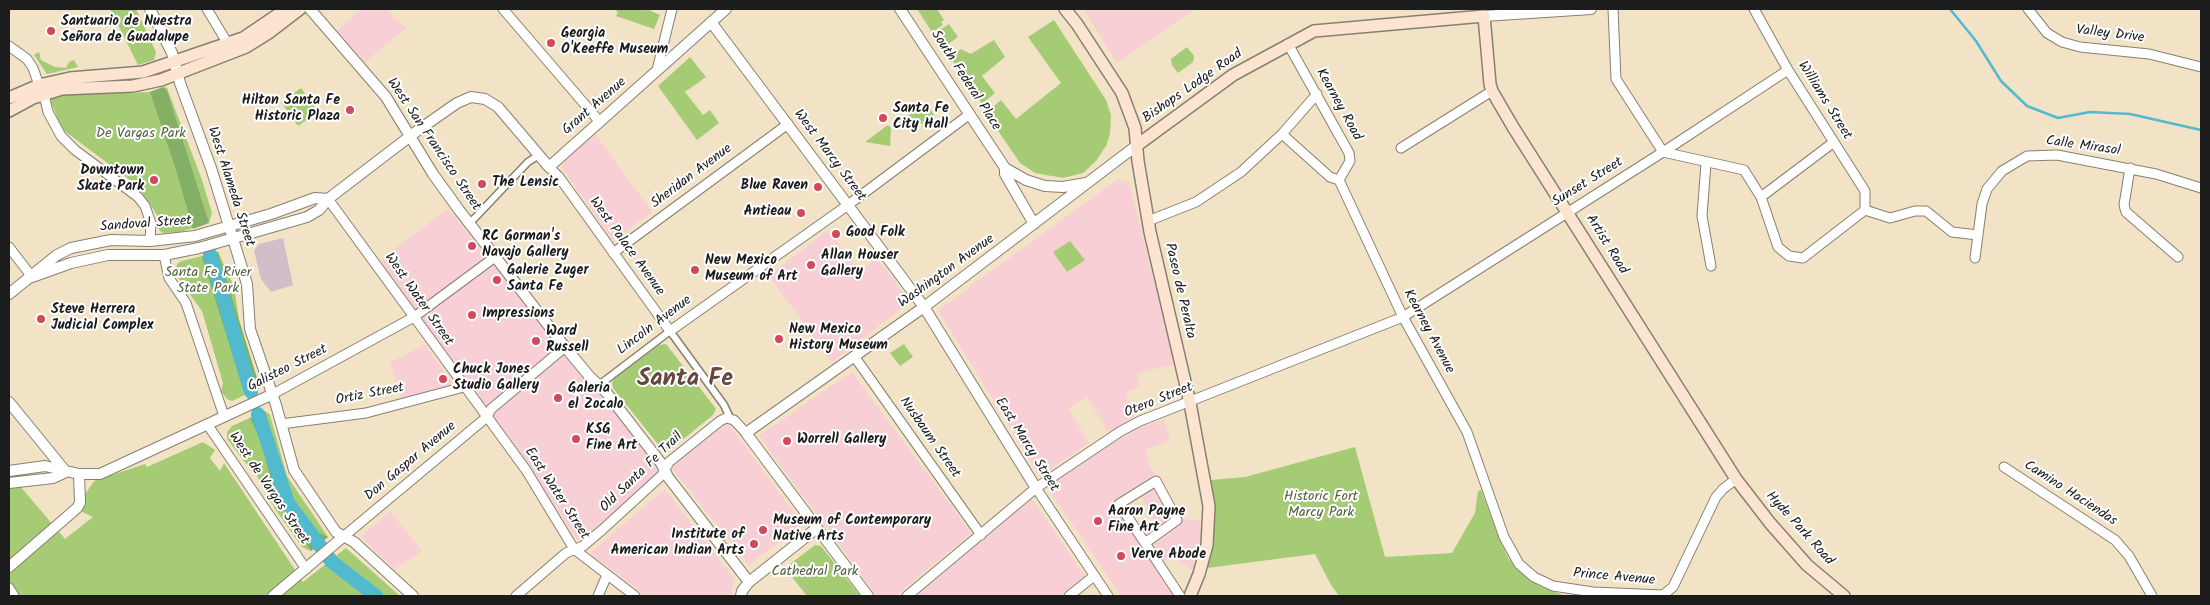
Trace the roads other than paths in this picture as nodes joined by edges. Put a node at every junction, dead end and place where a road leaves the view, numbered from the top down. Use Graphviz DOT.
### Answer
graph roads {
  1 [pos="150,9"];
  2 [pos="207,9"];
  3 [pos="286,9"];
  4 [pos="300,9"];
  5 [pos="310,9"];
  6 [pos="502,9"];
  7 [pos="672,9"];
  8 [pos="726,9"];
  9 [pos="900,9"];
  10 [pos="1065,9"];
  11 [pos="1591,9"];
  12 [pos="1613,9"];
  13 [pos="1754,9"];
  14 [pos="2028,9"];
  15 [pos="1484,16"];
  16 [pos="711,22"];
  17 [pos="228,44"];
  18 [pos="1288,44"];
  19 [pos="9,46"];
  20 [pos="174,61"];
  21 [pos="2201,67"];
  22 [pos="657,70"];
  23 [pos="1788,70"];
  24 [pos="178,73"];
  25 [pos="41,90"];
  26 [pos="1492,91"];
  27 [pos="1317,94"];
  28 [pos="9,98"];
  29 [pos="9,105"];
  30 [pos="9,111"];
  31 [pos="970,114"];
  32 [pos="599,122"];
  33 [pos="788,124"];
  34 [pos="1282,134"];
  35 [pos="411,137"];
  36 [pos="1834,142"];
  37 [pos="1136,146"];
  38 [pos="1401,148"];
  39 [pos="1663,152"];
  40 [pos="539,155"];
  41 [pos="1706,163"];
  42 [pos="549,167"];
  43 [pos="1005,168"];
  44 [pos="2130,168"];
  45 [pos="1339,180"];
  46 [pos="1089,182"];
  47 [pos="2201,188"];
  48 [pos="1761,197"];
  49 [pos="328,199"];
  50 [pos="848,204"];
  51 [pos="1865,210"];
  52 [pos="1567,212"];
  53 [pos="1148,221"];
  54 [pos="469,224"];
  55 [pos="1034,224"];
  56 [pos="229,226"];
  57 [pos="1978,235"];
  58 [pos="232,238"];
  59 [pos="150,241"];
  60 [pos="9,247"];
  61 [pos="613,253"];
  62 [pos="164,255"];
  63 [pos="494,257"];
  64 [pos="2178,257"];
  65 [pos="1975,258"];
  66 [pos="1711,266"];
  67 [pos="32,277"];
  68 [pos="9,294"];
  69 [pos="924,307"];
  70 [pos="414,317"];
  71 [pos="1403,317"];
  72 [pos="670,331"];
  73 [pos="565,347"];
  74 [pos="854,356"];
  75 [pos="599,385"];
  76 [pos="464,388"];
  77 [pos="273,394"];
  78 [pos="9,402"];
  79 [pos="1190,403"];
  80 [pos="224,416"];
  81 [pos="487,416"];
  82 [pos="730,418"];
  83 [pos="207,424"];
  84 [pos="282,424"];
  85 [pos="746,433"];
  86 [pos="2004,467"];
  87 [pos="664,470"];
  88 [pos="9,471"];
  89 [pos="66,472"];
  90 [pos="79,474"];
  91 [pos="1736,479"];
  92 [pos="9,483"];
  93 [pos="1036,488"];
  94 [pos="817,528"];
  95 [pos="981,535"];
  96 [pos="343,537"];
  97 [pos="1145,543"];
  98 [pos="574,549"];
  99 [pos="1519,564"];
  100 [pos="9,566"];
  101 [pos="306,569"];
  102 [pos="607,575"];
  103 [pos="1094,576"];
  104 [pos="749,582"];
  105 [pos="9,588"];
  106 [pos="14,596"];
  107 [pos="273,596"];
  108 [pos="413,596"];
  109 [pos="516,596"];
  110 [pos="598,596"];
  111 [pos="635,596"];
  112 [pos="741,596"];
  113 [pos="868,596"];
  114 [pos="907,596"];
  115 [pos="1069,596"];
  116 [pos="1108,596"];
  117 [pos="1180,596"];
  118 [pos="1190,596"];
  119 [pos="1844,596"];
  120 [pos="2152,596"];
  1 -- 20 [label="street, West Alameda Street"];
  2 -- 17 [label="street"];
  3 -- 17 [label="main road"];
  4 -- 24 [label="main road"];
  5 -- 35 [label="street, West San Francisco Street"];
  6 -- 32 [label="street"];
  7 -- 22 [label="street"];
  8 -- 16 [label="street, Grant Avenue"];
  9 -- 31 [label="street, South Federal Place"];
  10 -- 37 [label="main road, Paseo de Peralta"];
  11 -- 15 [label="street, Bishops Lodge Road"];
  12 -- 39 [label="street"];
  13 -- 23 [label="street, Williams Street"];
  14 -- 21 [label="street, Valley Drive"];
  15 -- 18 [label="main road, Bishops Lodge Road"];
  15 -- 26 [label="main road, Artist Road"];
  16 -- 22 [label="street, Grant Avenue"];
  16 -- 33 [label="street, West Marcy Street"];
  17 -- 20 [label="main road"];
  18 -- 27 [label="street, Kearney Road"];
  18 -- 37 [label="main road, Bishops Lodge Road"];
  19 -- 25 [label="street"];
  20 -- 24 [label="street, West Alameda Street"];
  20 -- 25 [label="main road"];
  22 -- 32 [label="street, Grant Avenue"];
  23 -- 36 [label="street, Williams Street"];
  23 -- 39 [label="street, Sunset Street"];
  24 -- 25 [label="main road"];
  24 -- 56 [label="street, West Alameda Street"];
  25 -- 28 [label="main road"];
  25 -- 29 [label="main road"];
  25 -- 30 [label="main road"];
  25 -- 59 [label="street"];
  26 -- 38 [label="street"];
  26 -- 52 [label="main road, Artist Road"];
  27 -- 34 [label="street"];
  27 -- 45 [label="street, Kearney Road"];
  31 -- 43 [label="street, South Federal Place"];
  31 -- 50 [label="street, Lincoln Avenue"];
  32 -- 42 [label="street, Grant Avenue"];
  33 -- 50 [label="street, West Marcy Street"];
  33 -- 61 [label="street, Sheridan Avenue"];
  34 -- 45 [label="street"];
  34 -- 53 [label="street"];
  35 -- 40 [label="street, Sandoval Street"];
  35 -- 49 [label="street, Sandoval Street"];
  35 -- 54 [label="street, West San Francisco Street"];
  36 -- 48 [label="street"];
  36 -- 51 [label="street, Williams Street"];
  37 -- 46 [label="street, Washington Avenue"];
  37 -- 53 [label="main road, Paseo de Peralta"];
  39 -- 41 [label="street"];
  39 -- 52 [label="street, Sunset Street"];
  40 -- 42 [label="street, Sandoval Street"];
  40 -- 54 [label="street"];
  41 -- 48 [label="street"];
  41 -- 66 [label="street"];
  42 -- 61 [label="street, West Palace Avenue"];
  43 -- 46 [label="street"];
  43 -- 55 [label="street, South Federal Place"];
  44 -- 47 [label="street, Calle Mirasol"];
  44 -- 57 [label="street, Calle Mirasol"];
  44 -- 64 [label="street"];
  45 -- 71 [label="street, Kearney Avenue"];
  46 -- 55 [label="street, Washington Avenue"];
  48 -- 51 [label="street"];
  49 -- 56 [label="street, Sandoval Street"];
  49 -- 58 [label="street, Sandoval Street"];
  49 -- 70 [label="street, West Water Street"];
  50 -- 69 [label="street, West Marcy Street"];
  50 -- 72 [label="street, Lincoln Avenue"];
  51 -- 57 [label="street"];
  52 -- 71 [label="street, Sunset Street"];
  52 -- 91 [label="main road, Artist Road"];
  53 -- 79 [label="main road, Paseo de Peralta"];
  54 -- 63 [label="street, West San Francisco Street"];
  55 -- 69 [label="street, Washington Avenue"];
  56 -- 58 [label="street, West Alameda Street"];
  56 -- 59 [label="street, Sandoval Street"];
  57 -- 65 [label="street, Calle Mirasol"];
  58 -- 62 [label="street, Sandoval Street"];
  58 -- 77 [label="street, West Alameda Street"];
  59 -- 67 [label="street, Sandoval Street"];
  60 -- 67 [label="street"];
  61 -- 72 [label="street, West Palace Avenue"];
  62 -- 67 [label="street, Sandoval Street"];
  62 -- 80 [label="street, West de Vargas Street"];
  63 -- 70 [label="street, Galisteo Street"];
  63 -- 73 [label="street, West San Francisco Street"];
  67 -- 68 [label="street, Sandoval Street"];
  69 -- 74 [label="street, Washington Avenue"];
  69 -- 93 [label="street, East Marcy Street"];
  70 -- 76 [label="street, West Water Street"];
  70 -- 77 [label="street, Galisteo Street"];
  71 -- 79 [label="street, Otero Street"];
  71 -- 99 [label="street, Kearney Avenue"];
  72 -- 75 [label="street, Lincoln Avenue"];
  72 -- 82 [label="street, West Palace Avenue"];
  73 -- 75 [label="street, West San Francisco Street"];
  73 -- 81 [label="street, Don Gaspar Avenue"];
  74 -- 85 [label="street, Washington Avenue"];
  74 -- 95 [label="street, Nusbaum Street"];
  75 -- 87 [label="street, West San Francisco Street"];
  76 -- 81 [label="street, West Water Street"];
  76 -- 84 [label="street, Ortiz Street"];
  77 -- 80 [label="street, Galisteo Street"];
  77 -- 84 [label="street, West Alameda Street"];
  78 -- 89 [label="street"];
  79 -- 93 [label="street, Otero Street"];
  79 -- 118 [label="main road, Paseo de Peralta"];
  80 -- 83 [label="street, Galisteo Street"];
  81 -- 96 [label="street, Don Gaspar Avenue"];
  81 -- 98 [label="street, East Water Street"];
  82 -- 85 [label="street"];
  82 -- 87 [label="street, Old Santa Fe Trail"];
  83 -- 90 [label="street, Galisteo Street"];
  83 -- 101 [label="street, West de Vargas Street"];
  84 -- 96 [label="street, West Alameda Street"];
  85 -- 94 [label="street"];
  86 -- 120 [label="street, Camino Haciendas"];
  87 -- 98 [label="street, Old Santa Fe Trail"];
  87 -- 104 [label="street, West San Francisco Street"];
  88 -- 89 [label="street, Galisteo Street"];
  89 -- 90 [label="street, Galisteo Street"];
  89 -- 92 [label="street"];
  90 -- 100 [label="street"];
  91 -- 99 [label="street, Prince Avenue"];
  91 -- 119 [label="main road, Hyde Park Road"];
  93 -- 95 [label="street, Otero Street"];
  93 -- 103 [label="street, East Marcy Street"];
  94 -- 104 [label="street"];
  94 -- 113 [label="street"];
  95 -- 114 [label="street, Otero Street"];
  96 -- 101 [label="street, Don Gaspar Avenue"];
  96 -- 108 [label="street, West Alameda Street"];
  97 -- 97 [label="street"];
  97 -- 117 [label="street"];
  98 -- 102 [label="street, East Water Street"];
  98 -- 109 [label="street, Old Santa Fe Trail"];
  101 -- 107 [label="street, Don Gaspar Avenue"];
  102 -- 110 [label="street"];
  102 -- 111 [label="street, East Water Street"];
  103 -- 115 [label="street"];
  103 -- 116 [label="street, East Marcy Street"];
  104 -- 112 [label="street"];
  105 -- 106 [label="street"];
}
